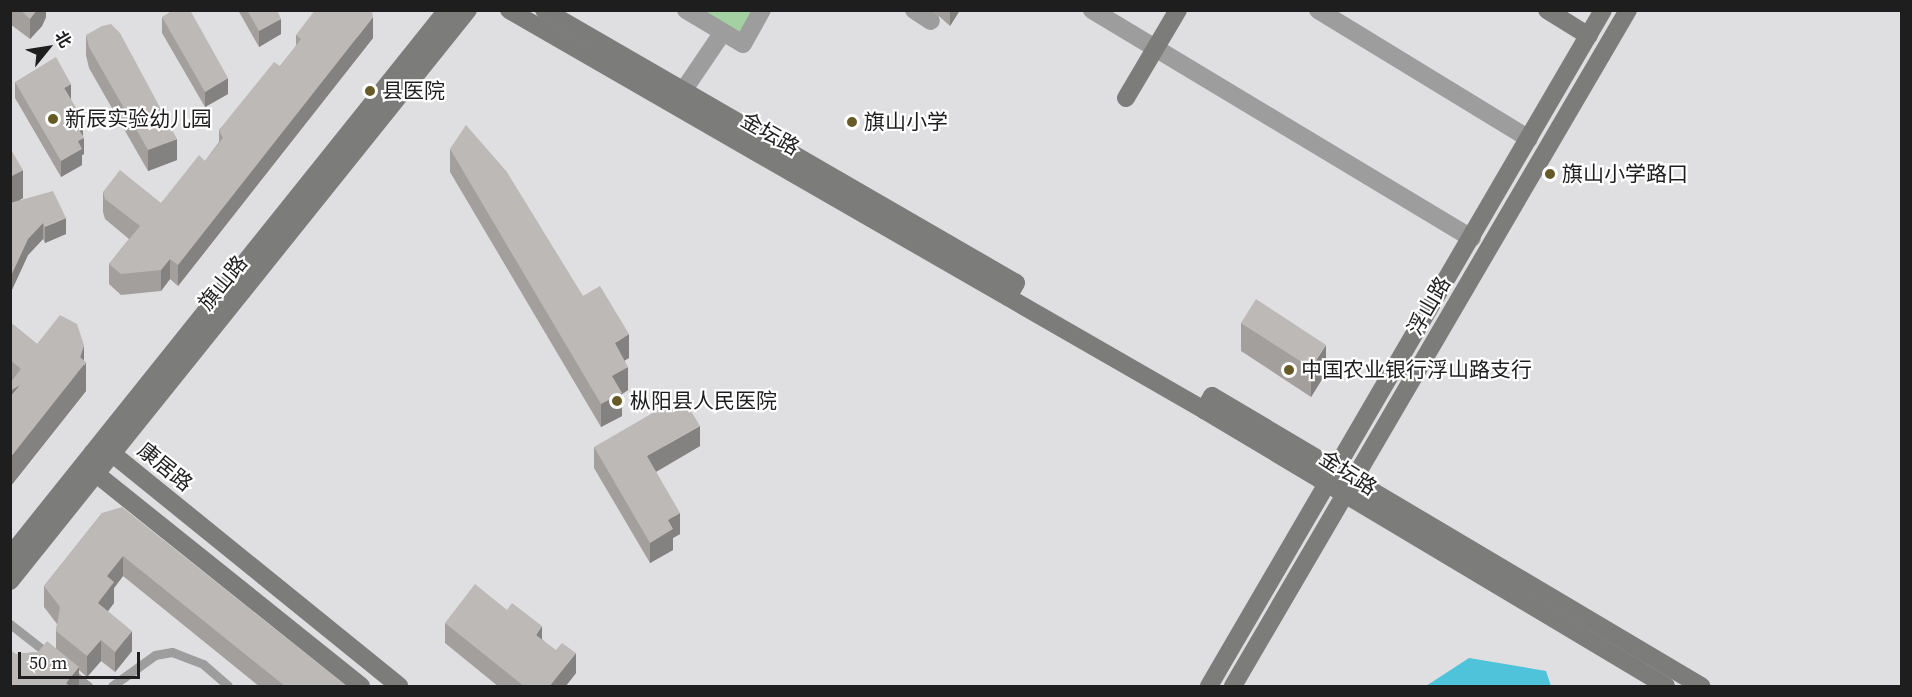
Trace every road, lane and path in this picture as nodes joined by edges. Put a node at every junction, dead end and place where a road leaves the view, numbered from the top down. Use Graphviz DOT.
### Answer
graph roads {
  1 [pos="447,10"];
  2 [pos="468,10"];
  3 [pos="509,10"];
  4 [pos="544,10"];
  5 [pos="686,10"];
  6 [pos="762,10"];
  7 [pos="914,10"];
  8 [pos="1092,10"];
  9 [pos="1178,10"];
  10 [pos="1318,10"];
  11 [pos="1546,10"];
  12 [pos="1603,10"];
  13 [pos="1628,10"];
  14 [pos="931,21"];
  15 [pos="723,32"];
  16 [pos="1589,36"];
  17 [pos="1156,48"];
  18 [pos="683,92"];
  19 [pos="1126,98"];
  20 [pos="1529,139"];
  21 [pos="1472,238"];
  22 [pos="1012,290"];
  23 [pos="93,453"];
  24 [pos="114,455"];
  25 [pos="98,475"];
  26 [pos="1331,478"];
  27 [pos="1348,489"];
  28 [pos="10,556"];
  29 [pos="10,581"];
  30 [pos="10,624"];
  31 [pos="88,687"];
  32 [pos="112,687"];
  33 [pos="228,687"];
  34 [pos="360,687"];
  35 [pos="399,687"];
  36 [pos="1209,687"];
  37 [pos="1233,687"];
  38 [pos="1666,687"];
  39 [pos="1701,687"];
  1 -- 23 [label="main road, 旗山路"];
  2 -- 24 [label="main road, 旗山路"];
  3 -- 22 [label="main road, 金坛路"];
  4 -- 18 [label="main road, 金坛路"];
  5 -- 15 [label="street"];
  6 -- 15 [label="street"];
  7 -- 14 [label="street"];
  8 -- 17 [label="street"];
  9 -- 17 [label="main road"];
  10 -- 20 [label="street"];
  11 -- 16 [label="main road"];
  12 -- 16 [label="main road, 浮山路"];
  13 -- 27 [label="main road, 浮山路"];
  15 -- 18 [label="street"];
  16 -- 20 [label="main road, 浮山路"];
  17 -- 19 [label="main road"];
  17 -- 21 [label="street"];
  18 -- 22 [label="main road, 金坛路"];
  20 -- 21 [label="main road, 浮山路"];
  21 -- 26 [label="main road, 浮山路"];
  22 -- 26 [label="main road, 金坛路"];
  23 -- 24 [label="main road, 康居路"];
  23 -- 25 [label="main road"];
  23 -- 28 [label="main road, 旗山路"];
  24 -- 25 [label="main road, 旗山路"];
  24 -- 35 [label="main road, 康居路"];
  25 -- 29 [label="main road, 旗山路"];
  25 -- 34 [label="main road"];
  26 -- 27 [label="main road, 金坛路"];
  26 -- 36 [label="main road, 浮山路"];
  27 -- 37 [label="main road, 浮山路"];
  27 -- 38 [label="main road, 金坛路"];
  27 -- 39 [label="main road, 金坛路"];
  30 -- 31 [label="lane"];
  32 -- 33 [label="lane"];
}
